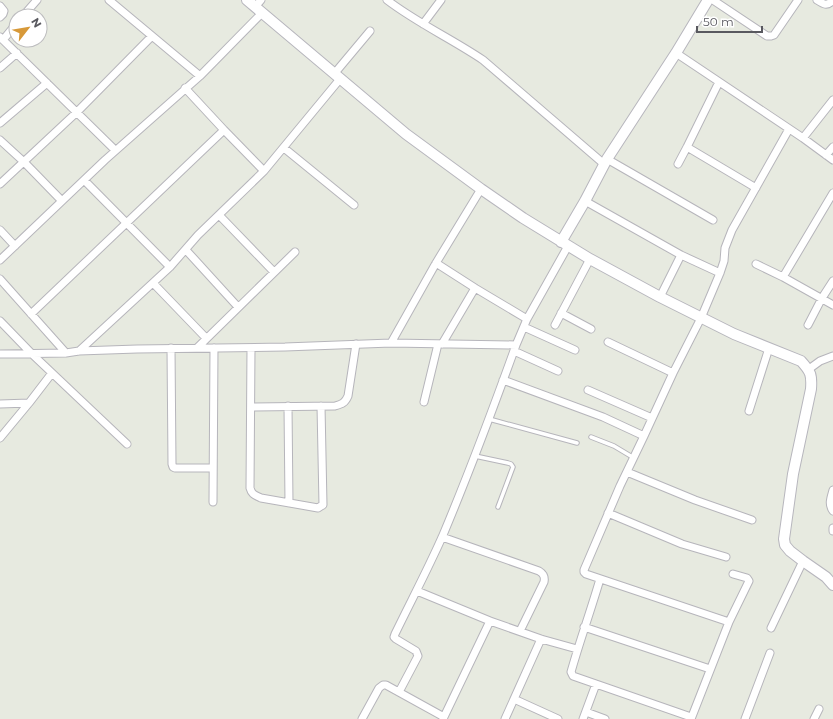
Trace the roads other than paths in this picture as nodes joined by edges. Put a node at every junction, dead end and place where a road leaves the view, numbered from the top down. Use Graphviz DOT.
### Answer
graph roads {
  1 [pos="37,0"];
  2 [pos="109,0"];
  3 [pos="247,0"];
  4 [pos="387,0"];
  5 [pos="441,0"];
  6 [pos="708,0"];
  7 [pos="713,0"];
  8 [pos="798,0"];
  9 [pos="817,0"];
  10 [pos="832,0"];
  11 [pos="118,3"];
  12 [pos="0,6"];
  13 [pos="259,7"];
  14 [pos="30,8"];
  15 [pos="0,17"];
  16 [pos="423,24"];
  17 [pos="370,31"];
  18 [pos="152,36"];
  19 [pos="2,38"];
  20 [pos="676,52"];
  21 [pos="17,53"];
  22 [pos="0,68"];
  23 [pos="200,76"];
  24 [pos="337,77"];
  25 [pos="719,82"];
  26 [pos="47,83"];
  27 [pos="185,88"];
  28 [pos="833,100"];
  29 [pos="77,112"];
  30 [pos="0,123"];
  31 [pos="789,129"];
  32 [pos="224,130"];
  33 [pos="803,138"];
  34 [pos="0,140"];
  35 [pos="833,147"];
  36 [pos="284,148"];
  37 [pos="687,148"];
  38 [pos="116,150"];
  39 [pos="826,155"];
  40 [pos="833,160"];
  41 [pos="606,161"];
  42 [pos="24,162"];
  43 [pos="678,164"];
  44 [pos="264,171"];
  45 [pos="84,180"];
  46 [pos="0,184"];
  47 [pos="756,188"];
  48 [pos="481,189"];
  49 [pos="833,193"];
  50 [pos="62,201"];
  51 [pos="585,201"];
  52 [pos="354,205"];
  53 [pos="219,215"];
  54 [pos="713,220"];
  55 [pos="127,223"];
  56 [pos="0,230"];
  57 [pos="565,244"];
  58 [pos="15,246"];
  59 [pos="186,250"];
  60 [pos="295,252"];
  61 [pos="681,255"];
  62 [pos="590,259"];
  63 [pos="0,260"];
  64 [pos="436,263"];
  65 [pos="756,264"];
  66 [pos="170,267"];
  67 [pos="274,272"];
  68 [pos="720,274"];
  69 [pos="783,277"];
  70 [pos="0,279"];
  71 [pos="833,281"];
  72 [pos="153,283"];
  73 [pos="475,288"];
  74 [pos="660,297"];
  75 [pos="822,298"];
  76 [pos="833,305"];
  77 [pos="238,307"];
  78 [pos="561,313"];
  79 [pos="31,314"];
  80 [pos="701,318"];
  81 [pos="527,319"];
  82 [pos="0,321"];
  83 [pos="555,325"];
  84 [pos="808,325"];
  85 [pos="524,327"];
  86 [pos="591,329"];
  87 [pos="206,338"];
  88 [pos="608,342"];
  89 [pos="391,343"];
  90 [pos="356,344"];
  91 [pos="440,344"];
  92 [pos="171,348"];
  93 [pos="197,348"];
  94 [pos="214,348"];
  95 [pos="251,348"];
  96 [pos="515,348"];
  97 [pos="769,348"];
  98 [pos="575,350"];
  99 [pos="79,351"];
  100 [pos="66,353"];
  101 [pos="0,354"];
  102 [pos="32,354"];
  103 [pos="833,356"];
  104 [pos="808,369"];
  105 [pos="558,371"];
  106 [pos="52,373"];
  107 [pos="673,373"];
  108 [pos="503,380"];
  109 [pos="588,390"];
  110 [pos="424,402"];
  111 [pos="29,403"];
  112 [pos="0,404"];
  113 [pos="288,406"];
  114 [pos="321,406"];
  115 [pos="251,407"];
  116 [pos="749,411"];
  117 [pos="652,418"];
  118 [pos="489,419"];
  119 [pos="644,436"];
  120 [pos="591,437"];
  121 [pos="0,438"];
  122 [pos="577,443"];
  123 [pos="127,444"];
  124 [pos="475,456"];
  125 [pos="634,458"];
  126 [pos="213,468"];
  127 [pos="627,472"];
  128 [pos="833,490"];
  129 [pos="213,502"];
  130 [pos="289,503"];
  131 [pos="498,507"];
  132 [pos="833,511"];
  133 [pos="608,513"];
  134 [pos="752,520"];
  135 [pos="442,537"];
  136 [pos="726,557"];
  137 [pos="803,561"];
  138 [pos="733,574"];
  139 [pos="600,579"];
  140 [pos="833,585"];
  141 [pos="417,591"];
  142 [pos="490,621"];
  143 [pos="729,622"];
  144 [pos="584,627"];
  145 [pos="771,628"];
  146 [pos="520,631"];
  147 [pos="541,638"];
  148 [pos="577,649"];
  149 [pos="770,653"];
  150 [pos="710,669"];
  151 [pos="596,684"];
  152 [pos="399,692"];
  153 [pos="514,699"];
  154 [pos="819,709"];
  155 [pos="584,716"];
  156 [pos="443,718"];
  157 [pos="691,718"];
  158 [pos="362,719"];
  159 [pos="505,719"];
  160 [pos="558,719"];
  161 [pos="605,719"];
  162 [pos="745,719"];
  163 [pos="814,719"];
  1 -- 14 [label="street"];
  2 -- 11 [label="street"];
  3 -- 13 [label="street"];
  4 -- 16 [label="street"];
  5 -- 16 [label="street"];
  6 -- 20 [label="street"];
  7 -- 8 [label="street"];
  9 -- 10 [label="street"];
  11 -- 18 [label="street"];
  12 -- 15 [label="street"];
  13 -- 23 [label="street"];
  13 -- 24 [label="street"];
  16 -- 41 [label="street"];
  17 -- 24 [label="street"];
  18 -- 23 [label="street"];
  18 -- 29 [label="street"];
  19 -- 21 [label="street"];
  20 -- 25 [label="street"];
  20 -- 41 [label="street"];
  21 -- 22 [label="street"];
  21 -- 26 [label="street"];
  23 -- 27 [label="street"];
  24 -- 36 [label="street"];
  24 -- 48 [label="street"];
  25 -- 31 [label="street"];
  25 -- 37 [label="street"];
  26 -- 29 [label="street"];
  26 -- 30 [label="street"];
  27 -- 32 [label="street"];
  27 -- 38 [label="street"];
  28 -- 33 [label="street"];
  29 -- 38 [label="street"];
  29 -- 42 [label="street"];
  31 -- 33 [label="street"];
  31 -- 47 [label="street"];
  32 -- 44 [label="street"];
  32 -- 55 [label="street"];
  33 -- 39 [label="street"];
  34 -- 42 [label="street"];
  35 -- 39 [label="street"];
  36 -- 44 [label="street"];
  36 -- 52 [label="street"];
  37 -- 43 [label="street"];
  37 -- 47 [label="street"];
  38 -- 45 [label="street"];
  39 -- 40 [label="street"];
  41 -- 51 [label="street"];
  41 -- 54 [label="street"];
  42 -- 46 [label="street"];
  42 -- 50 [label="street"];
  44 -- 53 [label="street"];
  45 -- 50 [label="street"];
  45 -- 55 [label="street"];
  47 -- 68 [label="street"];
  48 -- 57 [label="street"];
  48 -- 64 [label="street"];
  49 -- 69 [label="street"];
  50 -- 58 [label="street"];
  51 -- 57 [label="street"];
  51 -- 61 [label="street"];
  53 -- 59 [label="street"];
  53 -- 67 [label="street"];
  55 -- 66 [label="street"];
  55 -- 79 [label="street"];
  56 -- 58 [label="street"];
  57 -- 62 [label="street"];
  57 -- 81 [label="street"];
  58 -- 63 [label="street"];
  59 -- 66 [label="street"];
  59 -- 77 [label="street"];
  60 -- 67 [label="street"];
  61 -- 68 [label="street"];
  61 -- 74 [label="street"];
  62 -- 74 [label="street"];
  62 -- 78 [label="street"];
  64 -- 73 [label="street"];
  64 -- 89 [label="street"];
  65 -- 69 [label="street"];
  66 -- 72 [label="street"];
  67 -- 77 [label="street"];
  68 -- 80 [label="street"];
  69 -- 75 [label="street"];
  70 -- 79 [label="street"];
  71 -- 75 [label="street"];
  72 -- 87 [label="street"];
  72 -- 99 [label="street"];
  73 -- 81 [label="street"];
  73 -- 91 [label="street"];
  74 -- 80 [label="street"];
  75 -- 76 [label="street"];
  75 -- 84 [label="street"];
  77 -- 87 [label="street"];
  78 -- 83 [label="street"];
  78 -- 86 [label="street"];
  79 -- 100 [label="street"];
  80 -- 97 [label="street"];
  80 -- 107 [label="street"];
  81 -- 85 [label="street"];
  82 -- 102 [label="street"];
  85 -- 96 [label="street"];
  85 -- 98 [label="street"];
  87 -- 93 [label="street"];
  88 -- 107 [label="street"];
  89 -- 90 [label="street"];
  89 -- 91 [label="street"];
  90 -- 95 [label="street"];
  90 -- 114 [label="street"];
  91 -- 96 [label="street"];
  91 -- 110 [label="street"];
  92 -- 93 [label="street"];
  92 -- 99 [label="street"];
  92 -- 126 [label="street"];
  93 -- 94 [label="street"];
  94 -- 95 [label="street"];
  94 -- 126 [label="street"];
  95 -- 115 [label="street"];
  96 -- 105 [label="street"];
  96 -- 108 [label="street"];
  97 -- 104 [label="street"];
  97 -- 116 [label="street"];
  99 -- 100 [label="street"];
  100 -- 102 [label="street"];
  101 -- 102 [label="street"];
  102 -- 106 [label="street"];
  103 -- 104 [label="street"];
  104 -- 137 [label="street"];
  106 -- 111 [label="street"];
  106 -- 123 [label="street"];
  107 -- 117 [label="street"];
  108 -- 118 [label="street"];
  108 -- 119 [label="street"];
  109 -- 117 [label="street"];
  111 -- 112 [label="street"];
  111 -- 121 [label="street"];
  113 -- 114 [label="street"];
  113 -- 115 [label="street"];
  113 -- 130 [label="street"];
  114 -- 130 [label="street"];
  115 -- 130 [label="street"];
  117 -- 119 [label="street"];
  118 -- 122 [label="lane"];
  118 -- 124 [label="street"];
  119 -- 125 [label="street"];
  120 -- 125 [label="lane"];
  124 -- 131 [label="lane"];
  124 -- 135 [label="street"];
  125 -- 127 [label="street"];
  126 -- 129 [label="street"];
  127 -- 133 [label="street"];
  127 -- 134 [label="street"];
  128 -- 132 [label="street"];
  133 -- 136 [label="street"];
  133 -- 139 [label="street"];
  135 -- 141 [label="street"];
  135 -- 146 [label="street"];
  137 -- 140 [label="street"];
  137 -- 145 [label="street"];
  138 -- 143 [label="street"];
  139 -- 143 [label="street"];
  139 -- 144 [label="street"];
  141 -- 142 [label="street"];
  141 -- 152 [label="street"];
  142 -- 146 [label="street"];
  142 -- 156 [label="street"];
  143 -- 150 [label="street"];
  144 -- 148 [label="street"];
  144 -- 150 [label="street"];
  146 -- 147 [label="street"];
  147 -- 148 [label="street"];
  147 -- 153 [label="street"];
  148 -- 151 [label="street"];
  149 -- 162 [label="street"];
  150 -- 157 [label="street"];
  151 -- 155 [label="street"];
  151 -- 157 [label="street"];
  152 -- 156 [label="street"];
  152 -- 158 [label="street"];
  153 -- 159 [label="street"];
  153 -- 160 [label="street"];
  154 -- 163 [label="street"];
  155 -- 161 [label="street"];
}
